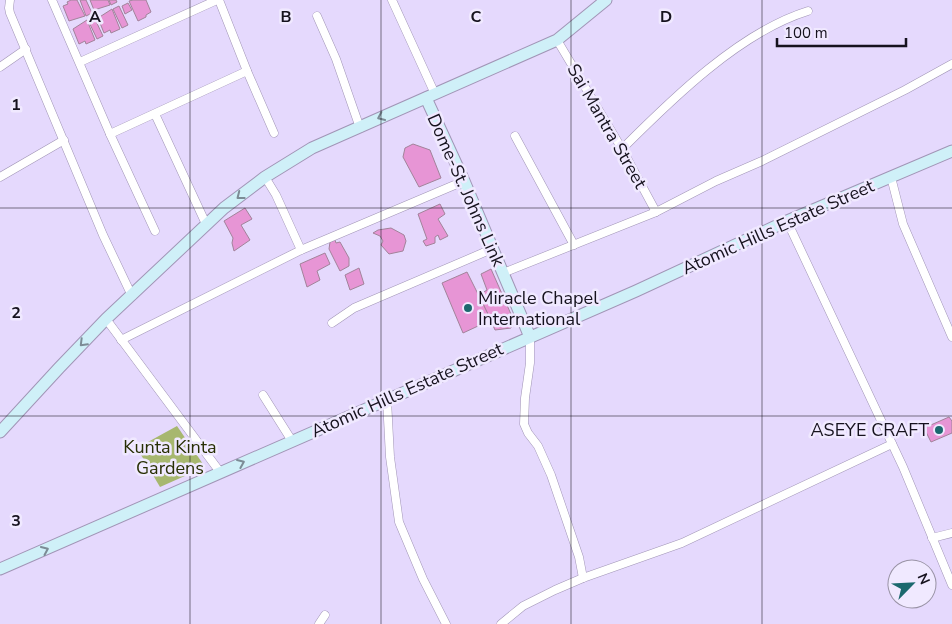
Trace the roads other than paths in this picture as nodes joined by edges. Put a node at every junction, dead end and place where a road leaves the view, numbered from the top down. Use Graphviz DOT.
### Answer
graph roads {
  1 [pos="10,0"];
  2 [pos="52,0"];
  3 [pos="218,0"];
  4 [pos="392,0"];
  5 [pos="606,0"];
  6 [pos="808,12"];
  7 [pos="317,16"];
  8 [pos="557,40"];
  9 [pos="26,49"];
  10 [pos="80,62"];
  11 [pos="952,64"];
  12 [pos="0,67"];
  13 [pos="247,71"];
  14 [pos="430,96"];
  15 [pos="155,114"];
  16 [pos="360,128"];
  17 [pos="274,133"];
  18 [pos="110,134"];
  19 [pos="516,136"];
  20 [pos="64,140"];
  21 [pos="622,149"];
  22 [pos="952,151"];
  23 [pos="0,177"];
  24 [pos="265,177"];
  25 [pos="891,177"];
  26 [pos="464,181"];
  27 [pos="656,212"];
  28 [pos="787,221"];
  29 [pos="206,224"];
  30 [pos="155,231"];
  31 [pos="574,245"];
  32 [pos="301,250"];
  33 [pos="492,250"];
  34 [pos="503,273"];
  35 [pos="132,296"];
  36 [pos="106,319"];
  37 [pos="332,323"];
  38 [pos="952,336"];
  39 [pos="530,337"];
  40 [pos="121,340"];
  41 [pos="264,395"];
  42 [pos="387,400"];
  43 [pos="2,424"];
  44 [pos="292,441"];
  45 [pos="892,444"];
  46 [pos="220,472"];
  47 [pos="952,532"];
  48 [pos="932,538"];
  49 [pos="0,569"];
  50 [pos="583,578"];
  51 [pos="952,585"];
  52 [pos="325,615"];
  53 [pos="319,624"];
  54 [pos="446,624"];
  55 [pos="501,624"];
  1 -- 9 [label="street"];
  2 -- 10 [label="street"];
  3 -- 10 [label="street"];
  3 -- 13 [label="street"];
  4 -- 14 [label="street"];
  5 -- 8 [label="main road"];
  6 -- 21 [label="street"];
  7 -- 16 [label="street"];
  8 -- 14 [label="main road"];
  8 -- 21 [label="street, Sai Mantra Street"];
  9 -- 12 [label="street"];
  9 -- 20 [label="street"];
  10 -- 18 [label="street"];
  11 -- 27 [label="street"];
  13 -- 15 [label="street"];
  13 -- 17 [label="street"];
  14 -- 16 [label="main road, one-way"];
  14 -- 26 [label="main road, Dome-St. Johns Link"];
  15 -- 18 [label="street"];
  15 -- 29 [label="street"];
  16 -- 24 [label="main road"];
  18 -- 30 [label="street"];
  19 -- 31 [label="street"];
  20 -- 23 [label="street"];
  20 -- 35 [label="street"];
  21 -- 27 [label="street, Sai Mantra Street"];
  22 -- 25 [label="main road, Atomic Hills Estate Street"];
  24 -- 29 [label="main road, one-way"];
  24 -- 32 [label="street"];
  25 -- 28 [label="main road, Atomic Hills Estate Street"];
  25 -- 38 [label="street"];
  26 -- 32 [label="street"];
  26 -- 33 [label="main road, Dome-St. Johns Link"];
  27 -- 31 [label="street"];
  28 -- 39 [label="main road, Atomic Hills Estate Street"];
  28 -- 45 [label="street"];
  29 -- 35 [label="main road"];
  31 -- 34 [label="street"];
  32 -- 40 [label="street"];
  33 -- 34 [label="main road, Dome-St. Johns Link"];
  33 -- 37 [label="street"];
  34 -- 39 [label="main road, Dome-St. Johns Link"];
  35 -- 36 [label="main road"];
  36 -- 40 [label="street"];
  36 -- 43 [label="main road, one-way"];
  39 -- 42 [label="main road, Atomic Hills Estate Street"];
  39 -- 50 [label="street"];
  40 -- 46 [label="street"];
  41 -- 44 [label="street"];
  42 -- 44 [label="main road, Atomic Hills Estate Street"];
  42 -- 54 [label="street"];
  46 -- 44 [label="main road, Atomic Hills Estate Street, one-way"];
  45 -- 48 [label="street"];
  45 -- 50 [label="street"];
  49 -- 46 [label="main road, Atomic Hills Estate Street, one-way"];
  47 -- 48 [label="street"];
  48 -- 51 [label="street"];
  50 -- 55 [label="street"];
  52 -- 53 [label="street"];
}
